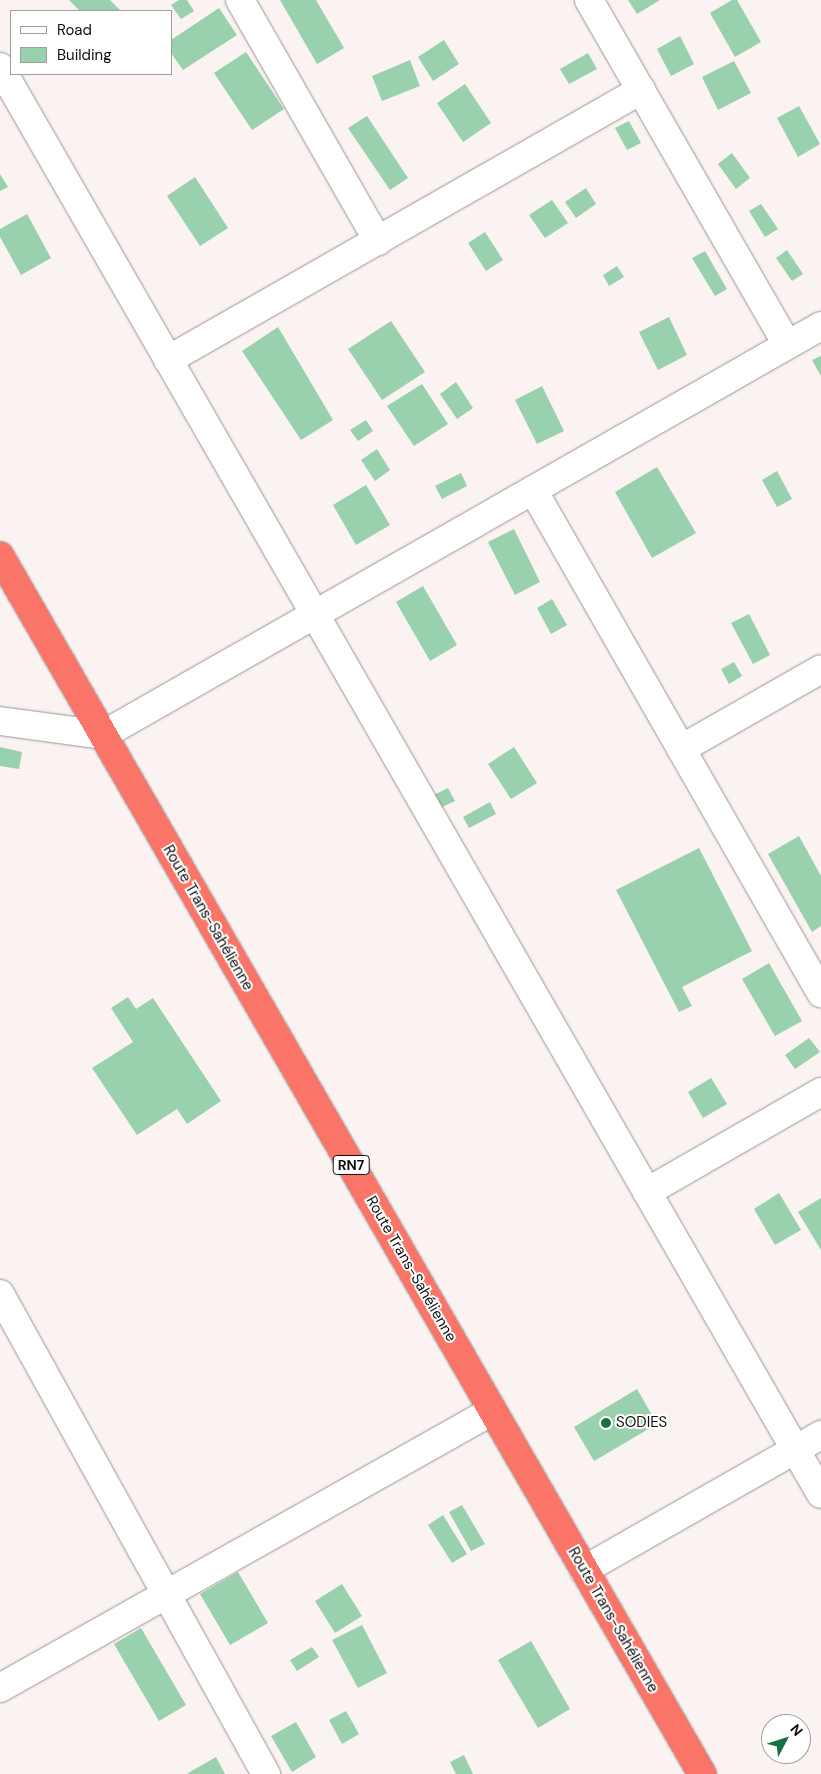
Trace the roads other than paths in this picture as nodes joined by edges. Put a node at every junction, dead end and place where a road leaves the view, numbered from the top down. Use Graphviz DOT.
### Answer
graph roads {
  1 [pos="240,0"];
  2 [pos="589,0"];
  3 [pos="0,67"];
  4 [pos="641,90"];
  5 [pos="378,241"];
  6 [pos="821,326"];
  7 [pos="787,345"];
  8 [pos="168,360"];
  9 [pos="533,490"];
  10 [pos="0,556"];
  11 [pos="315,615"];
  12 [pos="821,669"];
  13 [pos="0,721"];
  14 [pos="103,735"];
  15 [pos="681,749"];
  16 [pos="821,993"];
  17 [pos="821,1092"];
  18 [pos="647,1192"];
  19 [pos="0,1294"];
  20 [pos="492,1410"];
  21 [pos="821,1435"];
  22 [pos="795,1450"];
  23 [pos="821,1494"];
  24 [pos="584,1570"];
  25 [pos="166,1594"];
  26 [pos="0,1688"];
  27 [pos="266,1774"];
  28 [pos="702,1774"];
  1 -- 5 [label="street"];
  2 -- 4 [label="street"];
  3 -- 8 [label="street"];
  4 -- 5 [label="street"];
  4 -- 7 [label="street"];
  5 -- 8 [label="street"];
  6 -- 7 [label="street"];
  7 -- 9 [label="street"];
  8 -- 11 [label="street"];
  9 -- 11 [label="street"];
  9 -- 15 [label="street"];
  10 -- 14 [label="highway, Route Trans-Sahélienne / RN7"];
  11 -- 14 [label="street"];
  11 -- 18 [label="street"];
  12 -- 15 [label="street"];
  13 -- 14 [label="street"];
  14 -- 20 [label="highway, Route Trans-Sahélienne / RN7"];
  15 -- 16 [label="street"];
  17 -- 18 [label="street"];
  18 -- 22 [label="street"];
  19 -- 25 [label="street"];
  20 -- 24 [label="highway, Route Trans-Sahélienne / RN7"];
  20 -- 25 [label="street"];
  21 -- 22 [label="street"];
  22 -- 23 [label="street"];
  22 -- 24 [label="street"];
  24 -- 28 [label="highway, Route Trans-Sahélienne / RN7"];
  25 -- 26 [label="street"];
  25 -- 27 [label="street"];
}
